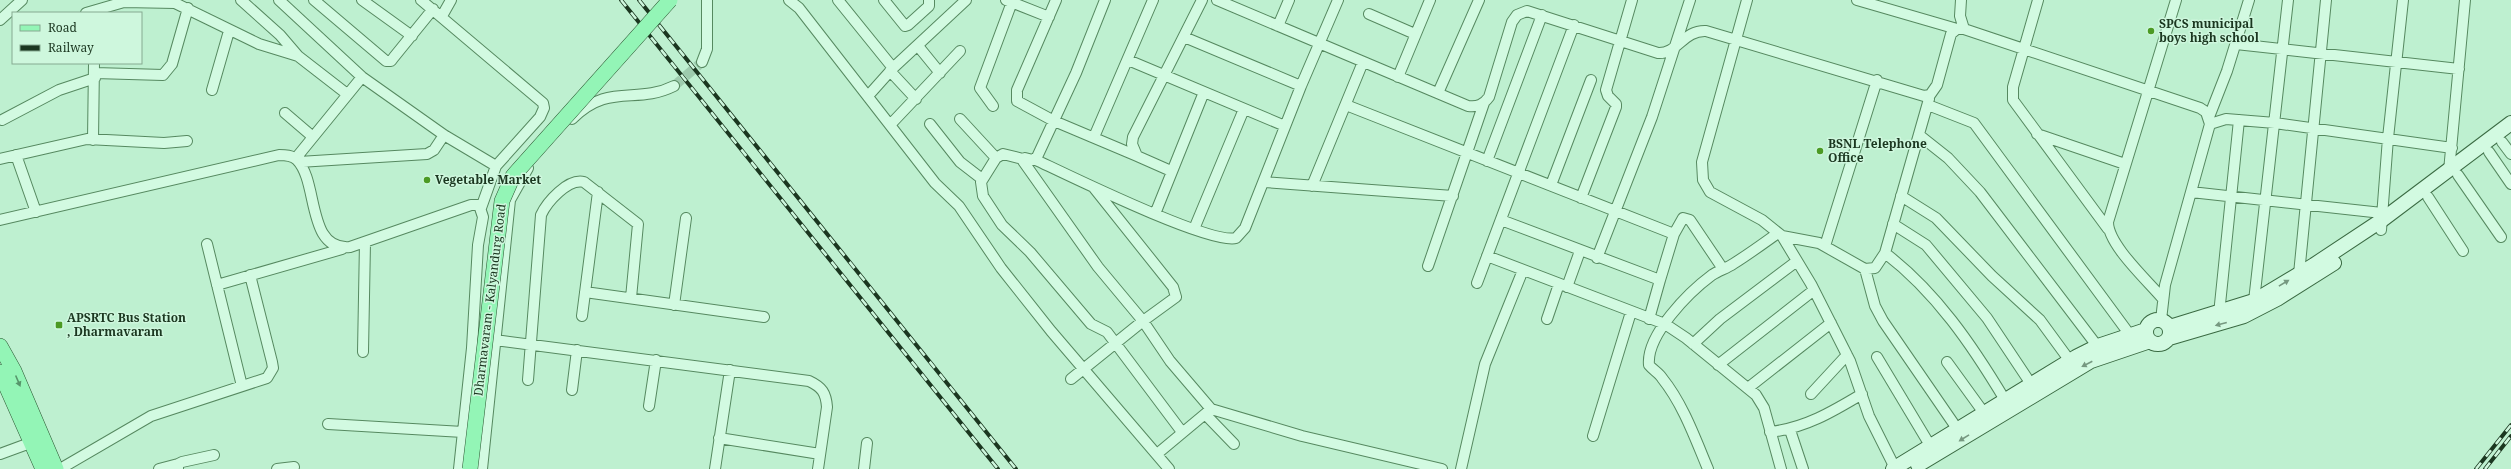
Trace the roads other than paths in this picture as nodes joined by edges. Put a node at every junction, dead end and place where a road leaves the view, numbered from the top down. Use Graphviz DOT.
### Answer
graph roads {
  1 [pos="22,0"];
  2 [pos="241,0"];
  3 [pos="279,0"];
  4 [pos="314,0"];
  5 [pos="362,0"];
  6 [pos="421,0"];
  7 [pos="451,0"];
  8 [pos="670,0"];
  9 [pos="707,0"];
  10 [pos="789,0"];
  11 [pos="838,0"];
  12 [pos="884,0"];
  13 [pos="929,0"];
  14 [pos="966,0"];
  15 [pos="1056,0"];
  16 [pos="1153,0"];
  17 [pos="1202,0"];
  18 [pos="1218,0"];
  19 [pos="1289,0"];
  20 [pos="1338,0"];
  21 [pos="1430,0"];
  22 [pos="1478,0"];
  23 [pos="1632,0"];
  24 [pos="1690,0"];
  25 [pos="1747,0"];
  26 [pos="1857,0"];
  27 [pos="1961,0"];
  28 [pos="2038,0"];
  29 [pos="2176,0"];
  30 [pos="2249,0"];
  31 [pos="2288,0"];
  32 [pos="2326,0"];
  33 [pos="2403,0"];
  34 [pos="2465,0"];
  35 [pos="1009,1"];
  36 [pos="1103,1"];
  37 [pos="1240,4"];
  38 [pos="1887,4"];
  39 [pos="188,8"];
  40 [pos="433,9"];
  41 [pos="89,12"];
  42 [pos="1369,14"];
  43 [pos="1542,15"];
  44 [pos="442,16"];
  45 [pos="1049,17"];
  46 [pos="0,20"];
  47 [pos="1574,25"];
  48 [pos="1278,26"];
  49 [pos="1960,29"];
  50 [pos="229,31"];
  51 [pos="1415,34"];
  52 [pos="412,36"];
  53 [pos="1184,37"];
  54 [pos="1737,39"];
  55 [pos="1620,41"];
  56 [pos="1678,43"];
  57 [pos="1320,44"];
  58 [pos="2236,44"];
  59 [pos="918,46"];
  60 [pos="2023,48"];
  61 [pos="2283,51"];
  62 [pos="960,52"];
  63 [pos="2320,55"];
  64 [pos="298,56"];
  65 [pos="1128,60"];
  66 [pos="2396,61"];
  67 [pos="702,62"];
  68 [pos="1363,62"];
  69 [pos="2459,69"];
  70 [pos="892,70"];
  71 [pos="94,71"];
  72 [pos="940,73"];
  73 [pos="1165,76"];
  74 [pos="1398,76"];
  75 [pos="362,77"];
  76 [pos="1590,80"];
  77 [pos="1877,80"];
  78 [pos="674,86"];
  79 [pos="1301,86"];
  80 [pos="212,90"];
  81 [pos="2147,90"];
  82 [pos="1204,92"];
  83 [pos="1438,93"];
  84 [pos="347,94"];
  85 [pos="1930,95"];
  86 [pos="868,96"];
  87 [pos="916,99"];
  88 [pos="1484,103"];
  89 [pos="1346,105"];
  90 [pos="1928,105"];
  91 [pos="993,106"];
  92 [pos="1244,109"];
  93 [pos="285,113"];
  94 [pos="960,119"];
  95 [pos="2,120"];
  96 [pos="2239,120"];
  97 [pos="1054,121"];
  98 [pos="2210,121"];
  99 [pos="2275,123"];
  100 [pos="2511,123"];
  101 [pos="930,124"];
  102 [pos="890,126"];
  103 [pos="1285,126"];
  104 [pos="2312,128"];
  105 [pos="2037,134"];
  106 [pos="1918,135"];
  107 [pos="444,136"];
  108 [pos="313,137"];
  109 [pos="1094,137"];
  110 [pos="2388,138"];
  111 [pos="2507,139"];
  112 [pos="93,140"];
  113 [pos="187,140"];
  114 [pos="2452,148"];
  115 [pos="2489,152"];
  116 [pos="1467,153"];
  117 [pos="2511,154"];
  118 [pos="16,155"];
  119 [pos="1137,156"];
  120 [pos="996,158"];
  121 [pos="0,159"];
  122 [pos="1023,159"];
  123 [pos="297,160"];
  124 [pos="1036,160"];
  125 [pos="1487,161"];
  126 [pos="2125,164"];
  127 [pos="496,166"];
  128 [pos="1171,171"];
  129 [pos="1519,173"];
  130 [pos="2453,173"];
  131 [pos="982,179"];
  132 [pos="1264,182"];
  133 [pos="2511,184"];
  134 [pos="1551,185"];
  135 [pos="1092,186"];
  136 [pos="1312,186"];
  137 [pos="598,192"];
  138 [pos="2191,192"];
  139 [pos="1453,196"];
  140 [pos="1901,196"];
  141 [pos="2230,197"];
  142 [pos="2428,197"];
  143 [pos="1581,198"];
  144 [pos="2266,200"];
  145 [pos="2305,205"];
  146 [pos="481,208"];
  147 [pos="1614,211"];
  148 [pos="36,212"];
  149 [pos="1154,214"];
  150 [pos="686,218"];
  151 [pos="0,220"];
  152 [pos="1501,220"];
  153 [pos="2382,221"];
  154 [pos="1893,224"];
  155 [pos="1194,228"];
  156 [pos="2108,230"];
  157 [pos="1674,234"];
  158 [pos="1780,234"];
  159 [pos="2501,237"];
  160 [pos="365,242"];
  161 [pos="207,244"];
  162 [pos="1825,246"];
  163 [pos="350,247"];
  164 [pos="1580,251"];
  165 [pos="2463,251"];
  166 [pos="1885,253"];
  167 [pos="1487,256"];
  168 [pos="1597,258"];
  169 [pos="1797,261"];
  170 [pos="1428,266"];
  171 [pos="1865,269"];
  172 [pos="1523,270"];
  173 [pos="1723,270"];
  174 [pos="2299,274"];
  175 [pos="250,275"];
  176 [pos="1660,280"];
  177 [pos="1477,283"];
  178 [pos="217,285"];
  179 [pos="1563,286"];
  180 [pos="1814,290"];
  181 [pos="585,292"];
  182 [pos="630,298"];
  183 [pos="2163,299"];
  184 [pos="2254,301"];
  185 [pos="674,305"];
  186 [pos="1631,312"];
  187 [pos="2219,314"];
  188 [pos="582,316"];
  189 [pos="764,317"];
  190 [pos="1649,319"];
  191 [pos="1547,320"];
  192 [pos="1143,321"];
  193 [pos="1831,323"];
  194 [pos="1665,324"];
  195 [pos="2167,328"];
  196 [pos="2130,335"];
  197 [pos="2148,336"];
  198 [pos="495,340"];
  199 [pos="1116,343"];
  200 [pos="531,344"];
  201 [pos="1693,344"];
  202 [pos="0,346"];
  203 [pos="577,350"];
  204 [pos="364,352"];
  205 [pos="2102,352"];
  206 [pos="1847,355"];
  207 [pos="1877,357"];
  208 [pos="656,360"];
  209 [pos="2070,361"];
  210 [pos="1947,362"];
  211 [pos="1718,365"];
  212 [pos="1084,368"];
  213 [pos="730,370"];
  214 [pos="0,372"];
  215 [pos="1071,379"];
  216 [pos="528,380"];
  217 [pos="2031,384"];
  218 [pos="242,386"];
  219 [pos="1748,388"];
  220 [pos="572,390"];
  221 [pos="1811,394"];
  222 [pos="1862,394"];
  223 [pos="2005,400"];
  224 [pos="650,406"];
  225 [pos="1208,411"];
  226 [pos="1984,413"];
  227 [pos="328,424"];
  228 [pos="1790,430"];
  229 [pos="1958,430"];
  230 [pos="463,432"];
  231 [pos="1182,432"];
  232 [pos="1770,432"];
  233 [pos="1593,436"];
  234 [pos="720,438"];
  235 [pos="30,443"];
  236 [pos="867,443"];
  237 [pos="1234,444"];
  238 [pos="1930,447"];
  239 [pos="0,454"];
  240 [pos="820,454"];
  241 [pos="1157,454"];
  242 [pos="214,455"];
  243 [pos="178,466"];
  244 [pos="294,467"];
  245 [pos="1894,468"];
  246 [pos="43,469"];
  247 [pos="56,469"];
  248 [pos="60,469"];
  249 [pos="159,469"];
  250 [pos="277,469"];
  251 [pos="459,469"];
  252 [pos="470,469"];
  253 [pos="482,469"];
  254 [pos="715,469"];
  255 [pos="818,469"];
  256 [pos="864,469"];
  257 [pos="1169,469"];
  258 [pos="1442,469"];
  259 [pos="1461,469"];
  260 [pos="1708,469"];
  261 [pos="1781,469"];
  262 [pos="1803,469"];
  263 [pos="1911,469"];
  1 -- 46 [label="street"];
  2 -- 64 [label="street"];
  3 -- 75 [label="street"];
  4 -- 52 [label="street"];
  5 -- 52 [label="street"];
  6 -- 40 [label="street"];
  7 -- 44 [label="street"];
  8 -- 252 [label="main road, Dharmavaram - Kalyandurg Road, bridge"];
  9 -- 67 [label="street"];
  10 -- 86 [label="street"];
  11 -- 70 [label="street"];
  12 -- 13 [label="street"];
  14 -- 59 [label="street"];
  15 -- 45 [label="street"];
  16 -- 65 [label="street"];
  17 -- 53 [label="street"];
  18 -- 37 [label="street"];
  19 -- 48 [label="street"];
  20 -- 57 [label="street"];
  21 -- 51 [label="street"];
  22 -- 83 [label="street"];
  23 -- 55 [label="street"];
  24 -- 56 [label="street"];
  25 -- 54 [label="street"];
  26 -- 38 [label="street"];
  27 -- 49 [label="street"];
  28 -- 60 [label="street"];
  29 -- 81 [label="street"];
  30 -- 58 [label="street"];
  31 -- 61 [label="street"];
  32 -- 63 [label="street"];
  33 -- 66 [label="street"];
  34 -- 69 [label="street"];
  35 -- 45 [label="street"];
  35 -- 91 [label="street"];
  36 -- 97 [label="street"];
  37 -- 48 [label="street"];
  38 -- 49 [label="street"];
  39 -- 41 [label="street"];
  39 -- 50 [label="street"];
  39 -- 71 [label="street"];
  40 -- 44 [label="street"];
  40 -- 52 [label="street"];
  42 -- 51 [label="street"];
  43 -- 47 [label="street"];
  43 -- 88 [label="street"];
  43 -- 125 [label="street"];
  44 -- 127 [label="street"];
  45 -- 97 [label="street"];
  47 -- 55 [label="street"];
  47 -- 129 [label="street"];
  48 -- 57 [label="street"];
  49 -- 60 [label="street"];
  49 -- 85 [label="street"];
  50 -- 64 [label="street"];
  50 -- 80 [label="street"];
  51 -- 74 [label="street"];
  53 -- 73 [label="street"];
  53 -- 79 [label="street"];
  54 -- 56 [label="street"];
  54 -- 77 [label="street"];
  54 -- 158 [label="street"];
  55 -- 56 [label="street"];
  55 -- 143 [label="street"];
  56 -- 147 [label="street"];
  57 -- 68 [label="street"];
  57 -- 79 [label="street"];
  58 -- 61 [label="street"];
  58 -- 98 [label="street"];
  59 -- 70 [label="street"];
  59 -- 72 [label="street"];
  60 -- 81 [label="street"];
  60 -- 105 [label="street"];
  61 -- 63 [label="street"];
  61 -- 99 [label="street"];
  62 -- 72 [label="street"];
  63 -- 66 [label="street"];
  63 -- 104 [label="street"];
  64 -- 84 [label="street"];
  65 -- 73 [label="street"];
  65 -- 109 [label="street"];
  66 -- 69 [label="street"];
  66 -- 110 [label="street"];
  68 -- 74 [label="street"];
  68 -- 89 [label="street"];
  69 -- 114 [label="street"];
  70 -- 86 [label="street"];
  70 -- 87 [label="street"];
  71 -- 95 [label="street"];
  71 -- 112 [label="street"];
  72 -- 87 [label="street"];
  73 -- 82 [label="street"];
  73 -- 119 [label="street"];
  74 -- 83 [label="street"];
  75 -- 84 [label="street"];
  75 -- 107 [label="street"];
  76 -- 134 [label="street"];
  77 -- 85 [label="street"];
  77 -- 162 [label="street"];
  78 -- 198 [label="street"];
  79 -- 103 [label="street"];
  81 -- 98 [label="street"];
  81 -- 126 [label="street"];
  82 -- 92 [label="street"];
  82 -- 128 [label="street"];
  83 -- 88 [label="street"];
  84 -- 108 [label="street"];
  85 -- 90 [label="street"];
  86 -- 102 [label="street"];
  87 -- 102 [label="street"];
  88 -- 116 [label="street"];
  89 -- 116 [label="street"];
  89 -- 136 [label="street"];
  90 -- 106 [label="street"];
  90 -- 196 [label="street"];
  92 -- 103 [label="street"];
  92 -- 155 [label="street"];
  93 -- 108 [label="street"];
  94 -- 120 [label="street"];
  96 -- 98 [label="street"];
  96 -- 99 [label="street"];
  96 -- 141 [label="street"];
  97 -- 109 [label="street"];
  97 -- 124 [label="street"];
  98 -- 138 [label="street"];
  99 -- 104 [label="street"];
  99 -- 144 [label="street"];
  100 -- 130 [label="main road"];
  101 -- 131 [label="street"];
  102 -- 212 [label="street"];
  103 -- 132 [label="street"];
  104 -- 110 [label="street"];
  104 -- 145 [label="street"];
  105 -- 126 [label="street"];
  105 -- 156 [label="street"];
  106 -- 140 [label="street"];
  106 -- 205 [label="street"];
  107 -- 123 [label="street"];
  107 -- 127 [label="street"];
  108 -- 123 [label="street"];
  109 -- 119 [label="street"];
  110 -- 114 [label="street"];
  110 -- 153 [label="street"];
  111 -- 115 [label="main road"];
  111 -- 117 [label="street"];
  112 -- 113 [label="street"];
  112 -- 118 [label="street"];
  114 -- 130 [label="street"];
  115 -- 130 [label="main road"];
  115 -- 133 [label="street"];
  116 -- 125 [label="street"];
  116 -- 139 [label="street"];
  118 -- 121 [label="street"];
  118 -- 148 [label="street"];
  119 -- 128 [label="street"];
  120 -- 122 [label="street"];
  120 -- 131 [label="street"];
  122 -- 124 [label="street"];
  122 -- 192 [label="street"];
  123 -- 148 [label="street"];
  123 -- 163 [label="street"];
  124 -- 135 [label="street"];
  125 -- 129 [label="street"];
  126 -- 156 [label="street"];
  127 -- 146 [label="street"];
  128 -- 149 [label="street"];
  129 -- 134 [label="street"];
  129 -- 152 [label="street"];
  130 -- 142 [label="main road"];
  130 -- 153 [label="main road"];
  130 -- 159 [label="street"];
  131 -- 199 [label="street"];
  132 -- 136 [label="street"];
  132 -- 155 [label="street"];
  134 -- 143 [label="street"];
  135 -- 149 [label="street"];
  135 -- 192 [label="street"];
  136 -- 139 [label="street"];
  137 -- 181 [label="street"];
  137 -- 182 [label="street"];
  137 -- 200 [label="street"];
  138 -- 141 [label="street"];
  138 -- 183 [label="street"];
  139 -- 170 [label="street"];
  140 -- 154 [label="street"];
  140 -- 209 [label="street"];
  141 -- 144 [label="street"];
  141 -- 187 [label="street"];
  142 -- 153 [label="main road"];
  142 -- 165 [label="street"];
  143 -- 147 [label="street"];
  144 -- 145 [label="street"];
  144 -- 184 [label="street"];
  145 -- 153 [label="street"];
  145 -- 174 [label="street"];
  146 -- 160 [label="street"];
  146 -- 230 [label="street"];
  147 -- 157 [label="street"];
  147 -- 168 [label="street"];
  148 -- 151 [label="street"];
  149 -- 155 [label="street"];
  150 -- 185 [label="street"];
  152 -- 164 [label="street"];
  152 -- 167 [label="street"];
  153 -- 174 [label="main road"];
  153 -- 195 [label="main road, one-way"];
  154 -- 166 [label="street"];
  154 -- 217 [label="street"];
  156 -- 183 [label="street"];
  157 -- 173 [label="street"];
  157 -- 176 [label="street"];
  158 -- 162 [label="street"];
  158 -- 169 [label="street"];
  158 -- 173 [label="street"];
  160 -- 163 [label="street"];
  160 -- 204 [label="street"];
  161 -- 178 [label="street"];
  162 -- 171 [label="street"];
  163 -- 175 [label="street"];
  164 -- 168 [label="street"];
  164 -- 179 [label="street"];
  166 -- 171 [label="street"];
  166 -- 223 [label="street"];
  167 -- 172 [label="street"];
  167 -- 177 [label="street"];
  168 -- 176 [label="street"];
  169 -- 180 [label="street"];
  169 -- 201 [label="street"];
  171 -- 229 [label="street"];
  172 -- 179 [label="street"];
  172 -- 259 [label="street"];
  173 -- 194 [label="street"];
  184 -- 174 [label="main road, one-way"];
  175 -- 178 [label="street"];
  175 -- 218 [label="street"];
  176 -- 190 [label="street"];
  178 -- 218 [label="street"];
  179 -- 186 [label="street"];
  179 -- 191 [label="street"];
  180 -- 193 [label="street"];
  180 -- 211 [label="street"];
  181 -- 182 [label="street"];
  181 -- 188 [label="street"];
  182 -- 185 [label="street"];
  183 -- 195 [label="street"];
  184 -- 187 [label="main road"];
  185 -- 189 [label="street"];
  186 -- 190 [label="street"];
  186 -- 233 [label="street"];
  187 -- 195 [label="main road"];
  190 -- 194 [label="street"];
  192 -- 199 [label="street"];
  192 -- 225 [label="street"];
  193 -- 206 [label="street"];
  193 -- 219 [label="street"];
  194 -- 201 [label="street"];
  194 -- 260 [label="street"];
  195 -- 197 [label="main road"];
  195 -- 197 [label="main road"];
  196 -- 197 [label="main road"];
  196 -- 205 [label="main road"];
  197 -- 205 [label="main road"];
  198 -- 200 [label="street"];
  198 -- 253 [label="street"];
  199 -- 212 [label="street"];
  199 -- 231 [label="street"];
  200 -- 203 [label="street"];
  200 -- 216 [label="street"];
  201 -- 211 [label="street"];
  202 -- 247 [label="main road, one-way"];
  203 -- 208 [label="street"];
  203 -- 220 [label="street"];
  205 -- 209 [label="main road"];
  205 -- 263 [label="main road, one-way"];
  206 -- 221 [label="street"];
  206 -- 222 [label="street"];
  207 -- 238 [label="street"];
  208 -- 213 [label="street"];
  208 -- 224 [label="street"];
  209 -- 217 [label="main road"];
  210 -- 226 [label="street"];
  211 -- 219 [label="street"];
  212 -- 215 [label="street"];
  212 -- 241 [label="street"];
  213 -- 234 [label="street"];
  213 -- 240 [label="street"];
  214 -- 235 [label="main road"];
  217 -- 223 [label="main road"];
  218 -- 248 [label="street"];
  219 -- 232 [label="street"];
  222 -- 228 [label="street"];
  222 -- 245 [label="street"];
  223 -- 226 [label="main road"];
  225 -- 231 [label="street"];
  225 -- 237 [label="street"];
  225 -- 258 [label="street"];
  226 -- 229 [label="main road"];
  227 -- 230 [label="street"];
  228 -- 232 [label="street"];
  228 -- 262 [label="street"];
  229 -- 238 [label="main road"];
  230 -- 251 [label="street"];
  231 -- 241 [label="street"];
  232 -- 261 [label="street"];
  234 -- 240 [label="street"];
  234 -- 254 [label="street"];
  235 -- 239 [label="street"];
  235 -- 246 [label="main road"];
  236 -- 256 [label="street"];
  238 -- 245 [label="main road"];
  240 -- 255 [label="street"];
  241 -- 257 [label="street"];
  242 -- 243 [label="street"];
  243 -- 249 [label="street"];
  244 -- 250 [label="street"];
}
